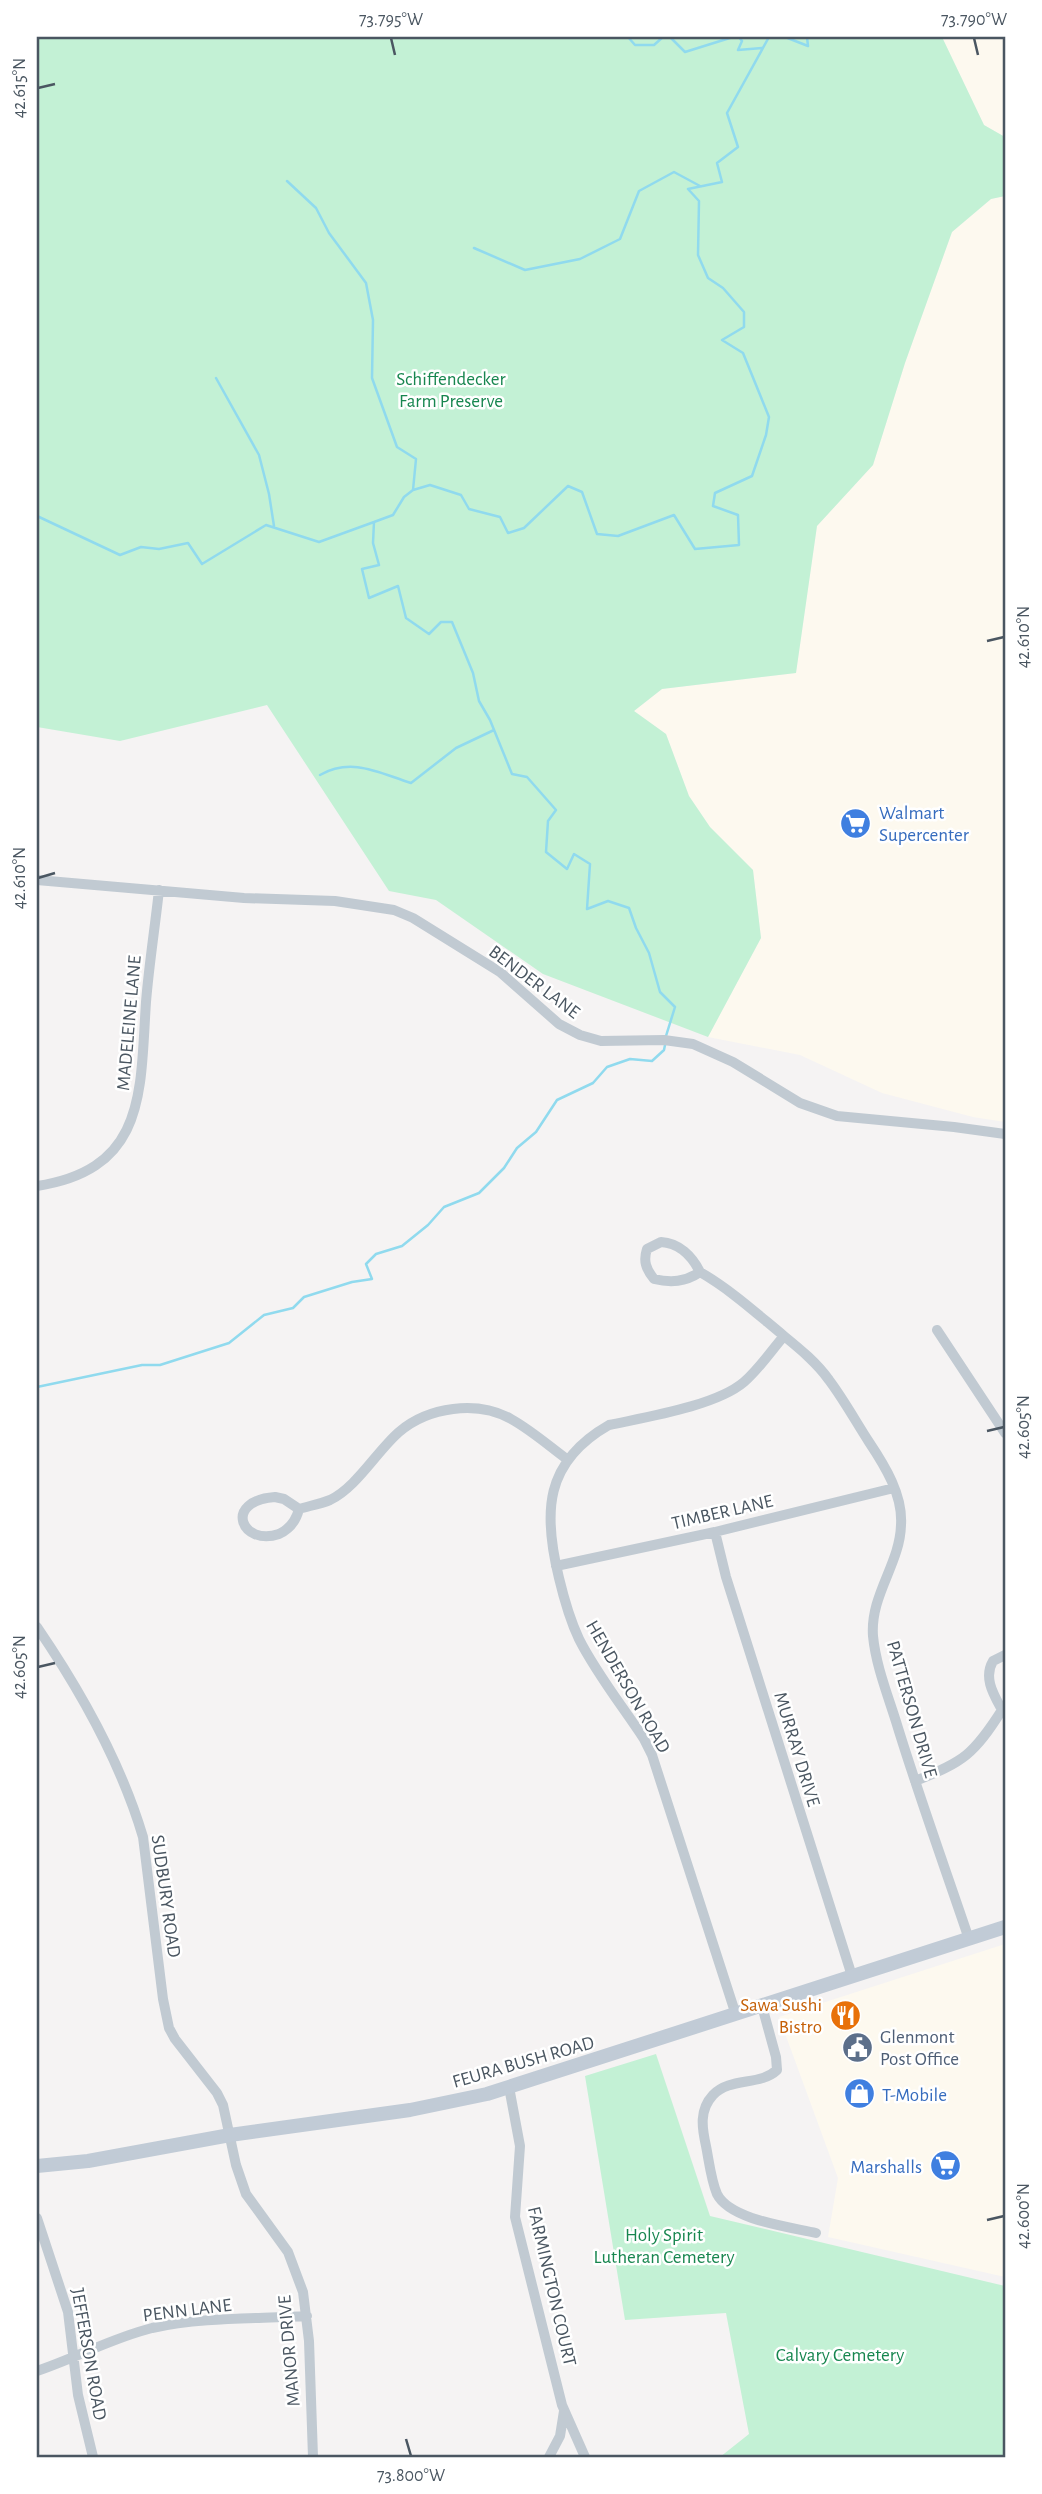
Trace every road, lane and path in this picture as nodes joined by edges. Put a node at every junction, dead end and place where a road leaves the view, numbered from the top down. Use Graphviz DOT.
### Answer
graph roads {
  1 [pos="37,880"];
  2 [pos="159,890"];
  3 [pos="1005,1134"];
  4 [pos="37,1186"];
  5 [pos="700,1272"];
  6 [pos="937,1330"];
  7 [pos="784,1336"];
  8 [pos="1005,1433"];
  9 [pos="568,1460"];
  10 [pos="894,1488"];
  11 [pos="299,1509"];
  12 [pos="715,1532"];
  13 [pos="556,1566"];
  14 [pos="37,1627"];
  15 [pos="1005,1655"];
  16 [pos="1004,1709"];
  17 [pos="915,1781"];
  18 [pos="1005,1927"];
  19 [pos="969,1938"];
  20 [pos="852,1976"];
  21 [pos="762,2006"];
  22 [pos="736,2015"];
  23 [pos="509,2087"];
  24 [pos="230,2135"];
  25 [pos="37,2166"];
  26 [pos="37,2218"];
  27 [pos="816,2233"];
  28 [pos="307,2316"];
  29 [pos="75,2358"];
  30 [pos="37,2371"];
  31 [pos="564,2408"];
  32 [pos="93,2457"];
  33 [pos="313,2457"];
  34 [pos="550,2457"];
  35 [pos="585,2457"];
  1 -- 2 [label="street, BENDER LANE"];
  2 -- 3 [label="street, BENDER LANE"];
  2 -- 4 [label="street, MADELEINE LANE"];
  5 -- 5 [label="street, PATTERSON DRIVE"];
  5 -- 7 [label="street, PATTERSON DRIVE"];
  6 -- 8 [label="street"];
  7 -- 9 [label="street, HENDERSON ROAD"];
  7 -- 10 [label="street, PATTERSON DRIVE"];
  9 -- 11 [label="street"];
  9 -- 13 [label="street, HENDERSON ROAD"];
  10 -- 12 [label="street, TIMBER LANE"];
  10 -- 17 [label="street, PATTERSON DRIVE"];
  11 -- 11 [label="street"];
  12 -- 13 [label="street, TIMBER LANE"];
  12 -- 20 [label="street, MURRAY DRIVE"];
  13 -- 22 [label="street, HENDERSON ROAD"];
  14 -- 24 [label="street, SUDBURY ROAD"];
  15 -- 16 [label="street"];
  16 -- 17 [label="street"];
  17 -- 19 [label="street, PATTERSON DRIVE"];
  18 -- 19 [label="main road, FEURA BUSH ROAD"];
  19 -- 20 [label="main road, FEURA BUSH ROAD"];
  20 -- 21 [label="main road, FEURA BUSH ROAD"];
  21 -- 22 [label="main road, FEURA BUSH ROAD"];
  21 -- 27 [label="street"];
  22 -- 23 [label="main road, FEURA BUSH ROAD"];
  23 -- 24 [label="main road, FEURA BUSH ROAD"];
  23 -- 31 [label="street, FARMINGTON COURT"];
  24 -- 25 [label="main road, FEURA BUSH ROAD"];
  24 -- 28 [label="street, MANOR DRIVE"];
  26 -- 29 [label="street, JEFFERSON ROAD"];
  28 -- 29 [label="street, PENN LANE"];
  28 -- 33 [label="street, MANOR DRIVE"];
  29 -- 30 [label="street, PENN LANE"];
  29 -- 32 [label="street, JEFFERSON ROAD"];
  31 -- 34 [label="street, FARMINGTON COURT"];
  31 -- 35 [label="street, FARMINGTON COURT"];
}
